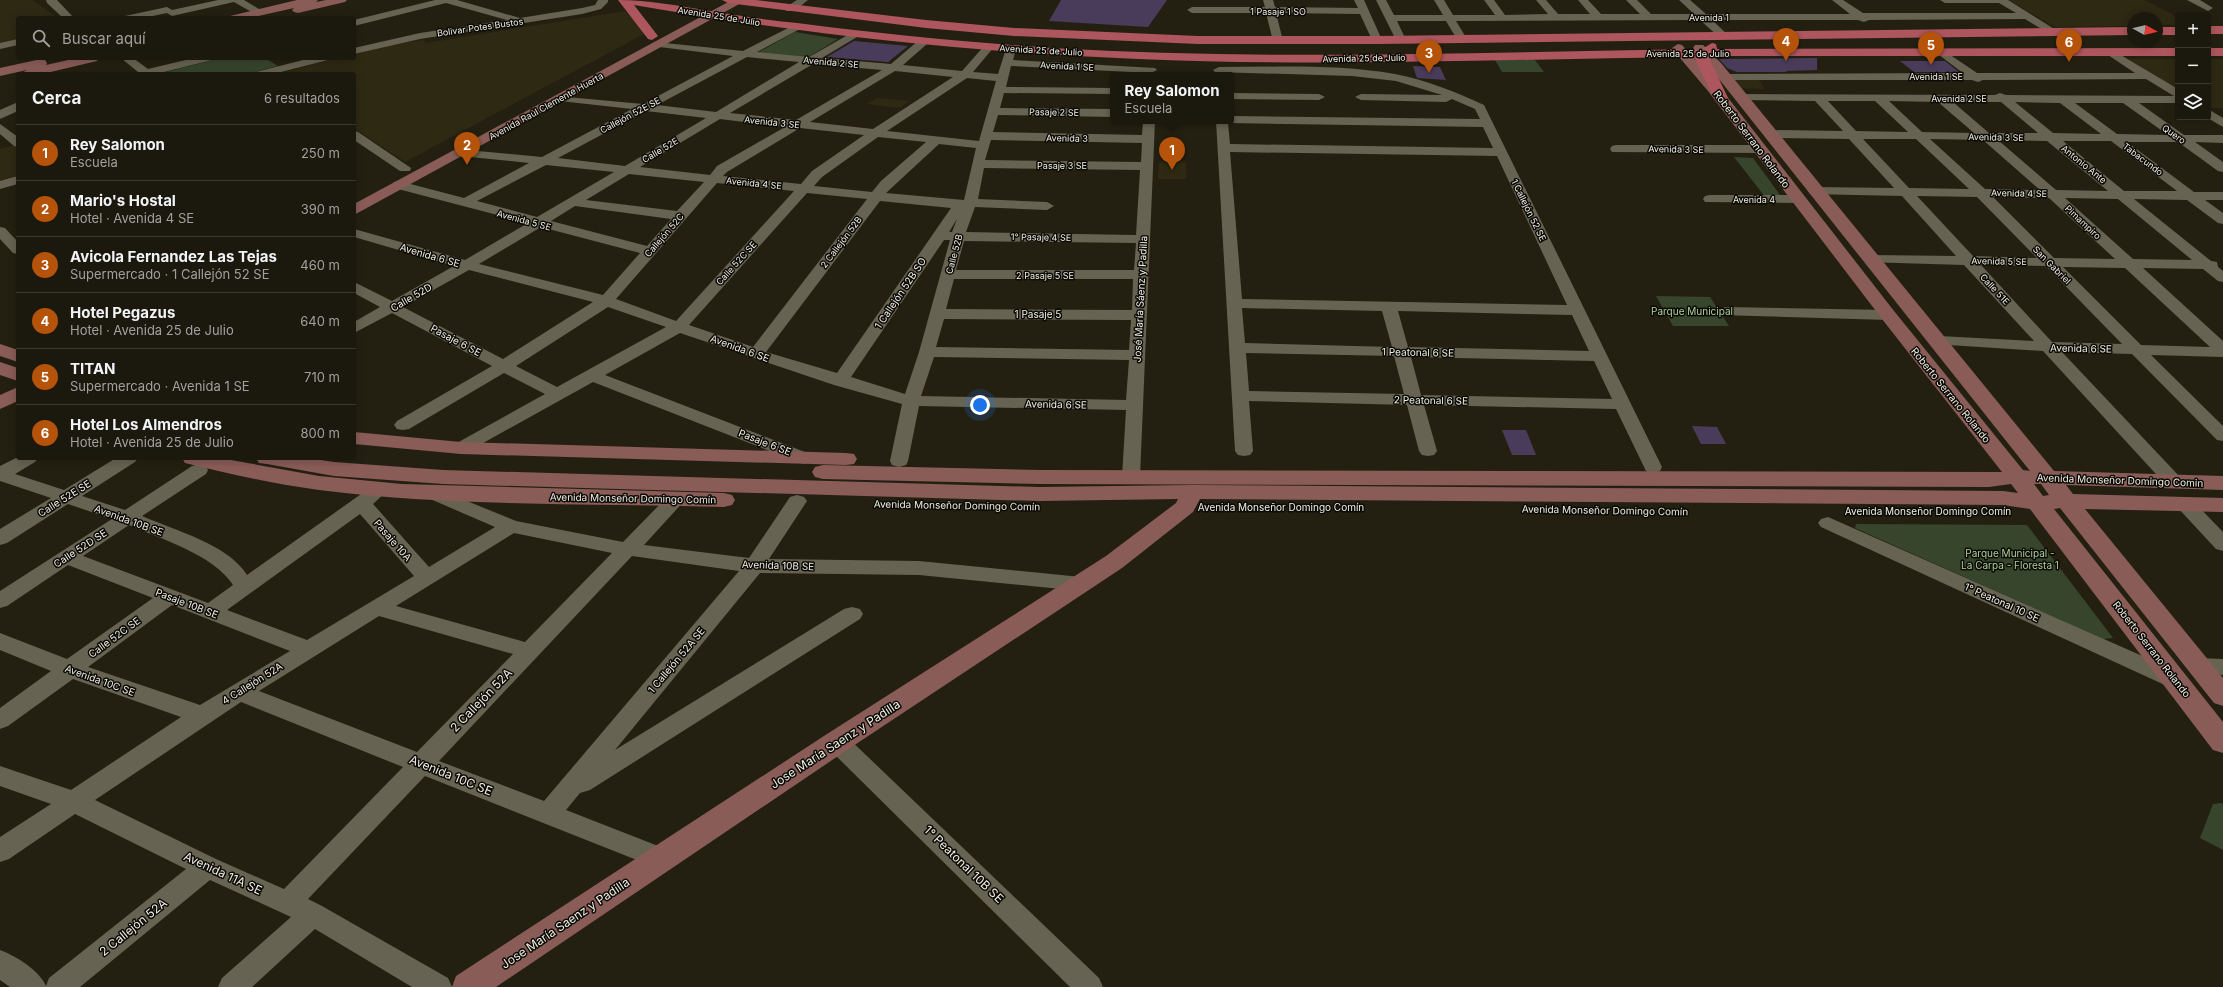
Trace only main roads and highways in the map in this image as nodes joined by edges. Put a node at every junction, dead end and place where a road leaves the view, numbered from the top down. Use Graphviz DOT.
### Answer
graph roads {
  1 [pos="312,0"];
  2 [pos="341,0"];
  3 [pos="625,0"];
  4 [pos="654,0"];
  5 [pos="734,1"];
  6 [pos="754,4"];
  7 [pos="716,6"];
  8 [pos="698,7"];
  9 [pos="262,15"];
  10 [pos="726,18"];
  11 [pos="827,22"];
  12 [pos="2211,30"];
  13 [pos="2223,30"];
  14 [pos="2127,31"];
  15 [pos="2163,31"];
  16 [pos="2175,31"];
  17 [pos="1795,35"];
  18 [pos="1928,36"];
  19 [pos="2108,38"];
  20 [pos="2127,38"];
  21 [pos="2163,38"];
  22 [pos="2175,38"];
  23 [pos="655,40"];
  24 [pos="2175,45"];
  25 [pos="2121,46"];
  26 [pos="1125,50"];
  27 [pos="1701,50"];
  28 [pos="1680,51"];
  29 [pos="1080,52"];
  30 [pos="2175,52"];
  31 [pos="53,60"];
  32 [pos="85,60"];
  33 [pos="0,72"];
  34 [pos="34,72"];
  35 [pos="16,76"];
  36 [pos="1718,79"];
  37 [pos="0,80"];
  38 [pos="1722,100"];
  39 [pos="356,194"];
  40 [pos="356,209"];
  41 [pos="0,350"];
  42 [pos="16,355"];
  43 [pos="0,368"];
  44 [pos="13,389"];
  45 [pos="0,404"];
  46 [pos="356,438"];
  47 [pos="356,456"];
  48 [pos="196,464"];
  49 [pos="269,467"];
  50 [pos="1132,471"];
  51 [pos="1546,472"];
  52 [pos="539,473"];
  53 [pos="2017,477"];
  54 [pos="2047,477"];
  55 [pos="2223,483"];
  56 [pos="1189,499"];
  57 [pos="2066,501"];
  58 [pos="2037,503"];
  59 [pos="2223,505"];
  60 [pos="2223,696"];
  61 [pos="2223,742"];
  62 [pos="468,987"];
  1 -- 9 [label="main road"];
  2 -- 9 [label="main road"];
  3 -- 8 [label="main road, Avenida 25 de Julio"];
  3 -- 23 [label="main road"];
  4 -- 11 [label="main road, Avenida 25 de Julio"];
  5 -- 6 [label="main road, Avenida 25 de Julio"];
  5 -- 7 [label="main road, Avenida Raúl Clemente Huerta"];
  6 -- 10 [label="main road"];
  6 -- 17 [label="main road, Avenida 25 de Julio"];
  7 -- 8 [label="main road, Avenida Raúl Clemente Huerta"];
  7 -- 8 [label="main road, Avenida 25 de Julio"];
  7 -- 10 [label="main road, Avenida 25 de Julio"];
  7 -- 11 [label="main road, Avenida 25 de Julio"];
  7 -- 23 [label="main road, Avenida Raúl Clemente Huerta"];
  8 -- 23 [label="main road, Avenida Raúl Clemente Huerta"];
  10 -- 29 [label="main road, Avenida 25 de Julio"];
  11 -- 18 [label="main road, Avenida 25 de Julio"];
  11 -- 26 [label="main road, Avenida 25 de Julio"];
  12 -- 13 [label="main road"];
  14 -- 18 [label="main road, Avenida 25 de Julio"];
  15 -- 16 [label="main road"];
  17 -- 18 [label="main road, Avenida 25 de Julio"];
  17 -- 36 [label="main road"];
  18 -- 19 [label="main road, Avenida 25 de Julio"];
  19 -- 20 [label="main road, Avenida 25 de Julio"];
  19 -- 25 [label="main road"];
  21 -- 22 [label="main road"];
  23 -- 39 [label="main road, Avenida Raúl Clemente Huerta"];
  23 -- 40 [label="main road, Avenida Raúl Clemente Huerta"];
  24 -- 25 [label="main road, Avenida 25 de Julio"];
  25 -- 27 [label="main road, Avenida 25 de Julio"];
  26 -- 28 [label="main road, Avenida 25 de Julio"];
  26 -- 29 [label="main road"];
  27 -- 28 [label="main road, Avenida 25 de Julio"];
  27 -- 30 [label="main road, Avenida 25 de Julio"];
  27 -- 36 [label="main road, Roberto Serrano Rolando"];
  28 -- 29 [label="main road, Avenida 25 de Julio"];
  28 -- 38 [label="main road, Roberto Serrano Rolando"];
  31 -- 33 [label="main road"];
  32 -- 34 [label="main road"];
  35 -- 37 [label="main road"];
  36 -- 38 [label="main road"];
  36 -- 54 [label="main road, Roberto Serrano Rolando"];
  38 -- 53 [label="main road, Roberto Serrano Rolando"];
  41 -- 42 [label="main road"];
  43 -- 44 [label="main road"];
  44 -- 45 [label="main road"];
  46 -- 52 [label="main road, Avenida Monseñor Domingo Comín"];
  47 -- 52 [label="main road, Avenida Monseñor Domingo Comín"];
  48 -- 49 [label="main road, Avenida Monseñor Domingo Comín"];
  49 -- 52 [label="main road, Avenida Monseñor Domingo Comín"];
  49 -- 52 [label="main road, Avenida Monseñor Domingo Comín"];
  50 -- 51 [label="main road, Avenida Monseñor Domingo Comín"];
  50 -- 52 [label="main road, Avenida Monseñor Domingo Comín"];
  50 -- 52 [label="main road, Avenida Monseñor Domingo Comín"];
  51 -- 53 [label="main road, Avenida Monseñor Domingo Comín"];
  51 -- 53 [label="main road, Avenida Monseñor Domingo Comín"];
  52 -- 56 [label="main road, Avenida Monseñor Domingo Comín"];
  52 -- 56 [label="main road, Avenida Monseñor Domingo Comín"];
  53 -- 54 [label="main road, Avenida Monseñor Domingo Comin"];
  53 -- 58 [label="main road, Roberto Serrano Rolando"];
  54 -- 55 [label="main road, Avenida Monseñor Domingo Comin"];
  54 -- 57 [label="main road, Roberto Serrano Rolando"];
  56 -- 58 [label="main road, Avenida Monseñor Domingo Comín"];
  56 -- 62 [label="main road, Jose María Saenz y Padilla"];
  57 -- 58 [label="main road"];
  57 -- 59 [label="main road"];
  57 -- 60 [label="main road, Roberto Serrano Rolando"];
  58 -- 61 [label="main road, Roberto Serrano Rolando"];
}
